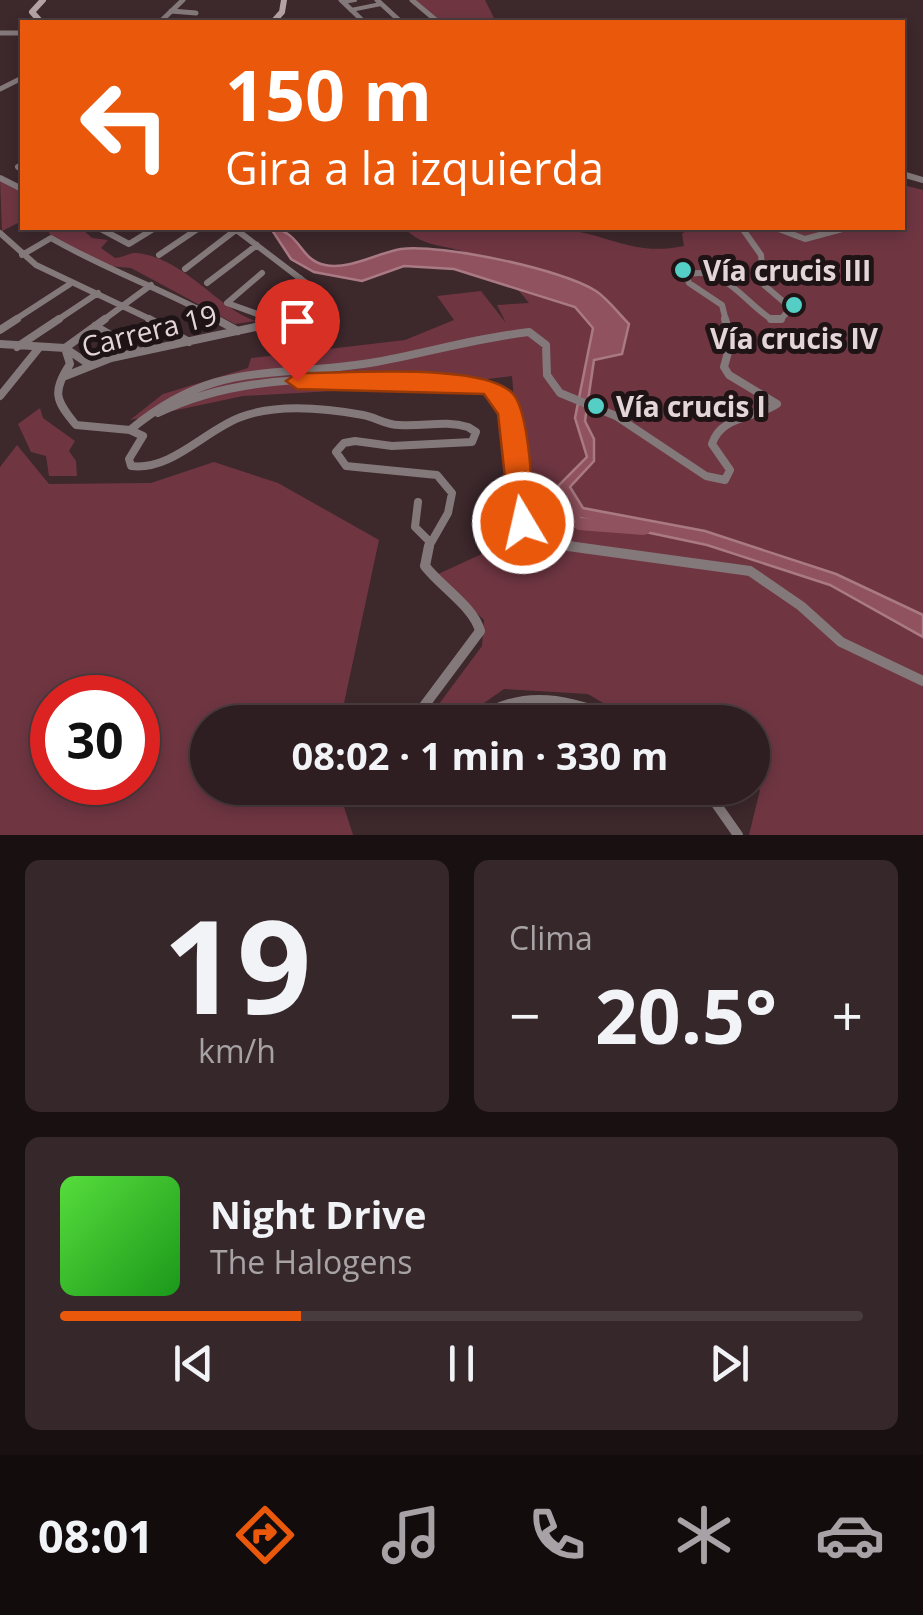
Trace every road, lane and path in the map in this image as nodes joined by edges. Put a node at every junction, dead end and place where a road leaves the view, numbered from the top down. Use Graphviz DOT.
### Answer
graph roads {
  1 [pos="43,0"];
  2 [pos="183,0"];
  3 [pos="282,0"];
  4 [pos="355,0"];
  5 [pos="412,0"];
  6 [pos="342,1"];
  7 [pos="379,2"];
  8 [pos="350,10"];
  9 [pos="171,12"];
  10 [pos="196,13"];
  11 [pos="40,20"];
  12 [pos="162,20"];
  13 [pos="274,20"];
  14 [pos="362,20"];
  15 [pos="399,20"];
  16 [pos="436,20"];
  17 [pos="108,230"];
  18 [pos="152,230"];
  19 [pos="196,230"];
  20 [pos="233,230"];
  21 [pos="239,230"];
  22 [pos="743,230"];
  23 [pos="781,230"];
  24 [pos="839,230"];
  25 [pos="0,233"];
  26 [pos="257,244"];
  27 [pos="22,254"];
  28 [pos="159,255"];
  29 [pos="185,268"];
  30 [pos="262,273"];
  31 [pos="300,278"];
  32 [pos="207,282"];
  33 [pos="70,284"];
  34 [pos="151,285"];
  35 [pos="98,293"];
  36 [pos="122,305"];
  37 [pos="258,315"];
  38 [pos="280,323"];
  39 [pos="95,326"];
  40 [pos="0,330"];
  41 [pos="238,331"];
  42 [pos="189,342"];
  43 [pos="0,344"];
  44 [pos="18,347"];
  45 [pos="66,348"];
  46 [pos="38,349"];
  47 [pos="140,352"];
  48 [pos="90,365"];
  49 [pos="59,378"];
  50 [pos="0,396"];
  51 [pos="148,416"];
  52 [pos="130,430"];
  53 [pos="418,502"];
  54 [pos="430,542"];
  55 [pos="923,682"];
  56 [pos="425,705"];
  57 [pos="499,705"];
  58 [pos="580,705"];
  59 [pos="718,805"];
  60 [pos="738,832"];
  1 -- 11 [label="main road"];
  2 -- 9 [label="street"];
  3 -- 13 [label="main road"];
  4 -- 6 [label="street"];
  5 -- 16 [label="street"];
  6 -- 8 [label="street"];
  7 -- 8 [label="street"];
  7 -- 15 [label="street"];
  8 -- 14 [label="street"];
  9 -- 10 [label="street"];
  9 -- 12 [label="street"];
  17 -- 18 [label="street"];
  19 -- 28 [label="street"];
  20 -- 29 [label="street"];
  21 -- 26 [label="street"];
  22 -- 51 [label="street"];
  23 -- 24 [label="street"];
  25 -- 27 [label="street"];
  26 -- 31 [label="street"];
  26 -- 32 [label="street"];
  27 -- 33 [label="street"];
  27 -- 34 [label="street"];
  30 -- 37 [label="street"];
  31 -- 37 [label="street"];
  31 -- 38 [label="street, Carrera 19"];
  33 -- 35 [label="street"];
  33 -- 40 [label="street"];
  34 -- 36 [label="street"];
  34 -- 41 [label="street"];
  35 -- 36 [label="street"];
  35 -- 44 [label="street"];
  36 -- 39 [label="street"];
  36 -- 42 [label="street"];
  37 -- 38 [label="street"];
  38 -- 41 [label="street, Carrera 19"];
  39 -- 45 [label="street"];
  39 -- 47 [label="street"];
  41 -- 42 [label="street, Carrera 19"];
  42 -- 47 [label="street, Carrera 19"];
  43 -- 44 [label="street"];
  44 -- 46 [label="street"];
  45 -- 46 [label="street"];
  45 -- 48 [label="street"];
  45 -- 49 [label="street"];
  46 -- 50 [label="street"];
  47 -- 48 [label="street, Carrera 19"];
  48 -- 49 [label="street, Carrera 19"];
  49 -- 52 [label="street"];
  51 -- 52 [label="street"];
  51 -- 55 [label="street"];
  52 -- 54 [label="street"];
  53 -- 54 [label="street"];
  54 -- 56 [label="street"];
  57 -- 58 [label="street"];
  59 -- 60 [label="street"];
}
